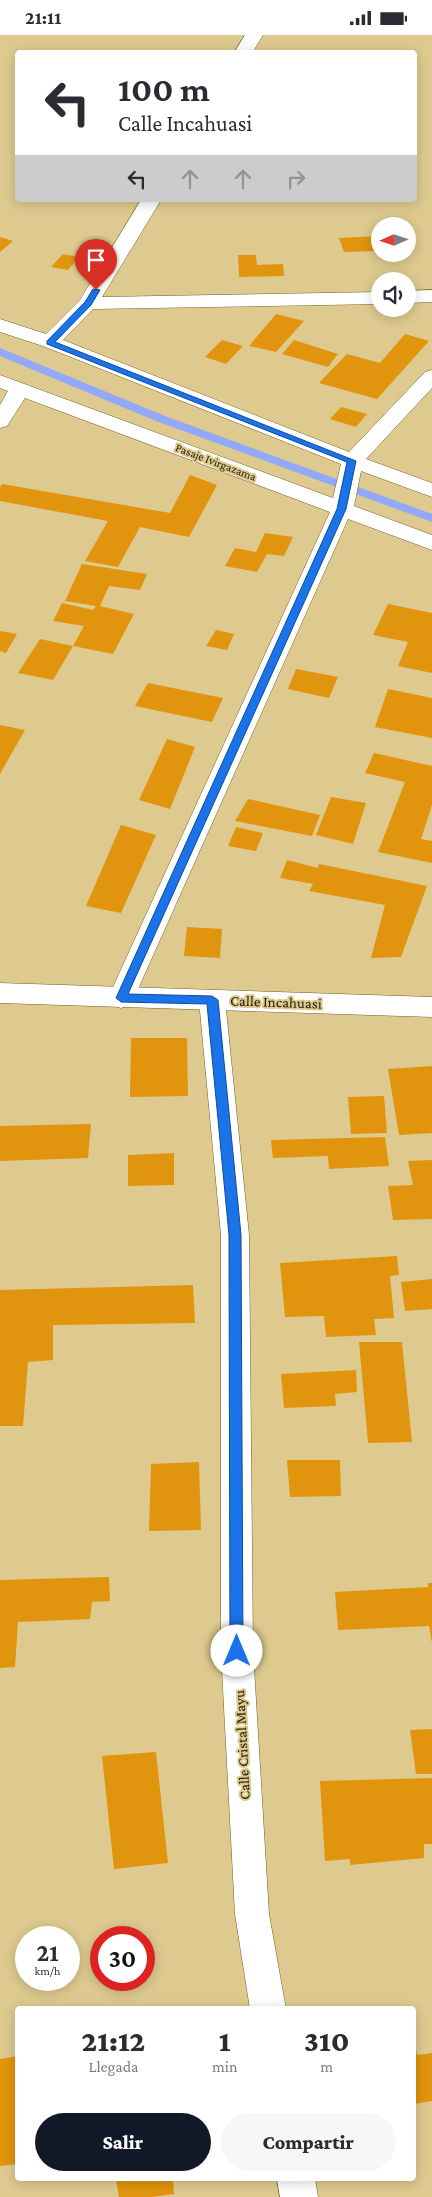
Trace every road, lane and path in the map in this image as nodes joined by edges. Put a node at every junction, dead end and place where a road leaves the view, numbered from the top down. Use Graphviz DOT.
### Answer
graph roads {
  1 [pos="254,35"];
  2 [pos="245,50"];
  3 [pos="150,202"];
  4 [pos="416,297"];
  5 [pos="432,297"];
  6 [pos="371,298"];
  7 [pos="88,303"];
  8 [pos="0,325"];
  9 [pos="50,342"];
  10 [pos="432,376"];
  11 [pos="0,381"];
  12 [pos="20,389"];
  13 [pos="0,422"];
  14 [pos="352,461"];
  15 [pos="432,490"];
  16 [pos="342,509"];
  17 [pos="432,543"];
  18 [pos="0,993"];
  19 [pos="121,998"];
  20 [pos="212,1000"];
  21 [pos="432,1007"];
  22 [pos="267,2006"];
  23 [pos="296,2181"];
  24 [pos="299,2197"];
  1 -- 2 [label="street"];
  3 -- 7 [label="street"];
  4 -- 5 [label="street"];
  6 -- 7 [label="street"];
  7 -- 9 [label="street"];
  8 -- 9 [label="street"];
  9 -- 14 [label="street"];
  10 -- 14 [label="street"];
  11 -- 12 [label="street, Pasaje Ivirgazama"];
  12 -- 13 [label="street"];
  12 -- 16 [label="street, Pasaje Ivirgazama"];
  14 -- 15 [label="street"];
  14 -- 16 [label="street"];
  16 -- 17 [label="street, Pasaje Ivirgazama"];
  16 -- 19 [label="street"];
  18 -- 19 [label="street, Calle Incahuasi"];
  19 -- 20 [label="street, Calle Incahuasi"];
  20 -- 21 [label="street, Calle Incahuasi"];
  20 -- 22 [label="street, Calle Cristal Mayu"];
  23 -- 24 [label="street"];
}
